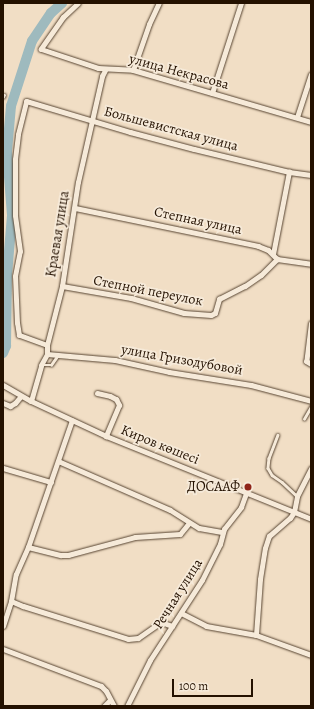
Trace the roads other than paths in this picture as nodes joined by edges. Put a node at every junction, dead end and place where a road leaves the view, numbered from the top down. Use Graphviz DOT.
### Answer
graph roads {
  1 [pos="78,3"];
  2 [pos="159,3"];
  3 [pos="241,3"];
  4 [pos="105,70"];
  5 [pos="134,70"];
  6 [pos="311,74"];
  7 [pos="212,93"];
  8 [pos="297,117"];
  9 [pos="92,120"];
  10 [pos="311,122"];
  11 [pos="290,172"];
  12 [pos="311,175"];
  13 [pos="75,208"];
  14 [pos="273,254"];
  15 [pos="277,259"];
  16 [pos="311,264"];
  17 [pos="62,286"];
  18 [pos="311,323"];
  19 [pos="47,345"];
  20 [pos="47,354"];
  21 [pos="58,355"];
  22 [pos="311,364"];
  23 [pos="41,365"];
  24 [pos="3,385"];
  25 [pos="97,393"];
  26 [pos="21,396"];
  27 [pos="30,401"];
  28 [pos="311,401"];
  29 [pos="3,403"];
  30 [pos="311,407"];
  31 [pos="304,419"];
  32 [pos="72,420"];
  33 [pos="278,435"];
  34 [pos="106,436"];
  35 [pos="58,461"];
  36 [pos="3,468"];
  37 [pos="311,468"];
  38 [pos="51,482"];
  39 [pos="246,493"];
  40 [pos="297,496"];
  41 [pos="294,512"];
  42 [pos="311,519"];
  43 [pos="189,523"];
  44 [pos="222,532"];
  45 [pos="28,547"];
  46 [pos="12,601"];
  47 [pos="181,613"];
  48 [pos="3,626"];
  49 [pos="172,626"];
  50 [pos="256,635"];
  51 [pos="3,649"];
  52 [pos="311,655"];
  53 [pos="110,700"];
  54 [pos="104,706"];
  55 [pos="114,706"];
  56 [pos="127,706"];
  1 -- 4 [label="street, улица Некрасова"];
  2 -- 5 [label="street"];
  3 -- 7 [label="street"];
  4 -- 5 [label="street, улица Некрасова"];
  4 -- 9 [label="street, Краевая улица"];
  5 -- 7 [label="street, улица Некрасова"];
  6 -- 8 [label="street"];
  7 -- 8 [label="street, улица Некрасова"];
  8 -- 10 [label="street, улица Некрасова"];
  9 -- 11 [label="street, Большевистская улица"];
  9 -- 13 [label="street, Краевая улица"];
  9 -- 19 [label="street, Большевистская улица"];
  11 -- 12 [label="street, Большевистская улица"];
  11 -- 14 [label="street"];
  13 -- 14 [label="street, Степная улица"];
  13 -- 17 [label="street, Краевая улица"];
  14 -- 15 [label="street, Степная улица"];
  15 -- 16 [label="street"];
  15 -- 17 [label="street, Степной переулок"];
  17 -- 19 [label="street, Краевая улица"];
  18 -- 22 [label="street"];
  19 -- 20 [label="street, Краевая улица"];
  20 -- 21 [label="street, улица Гризодубовой"];
  20 -- 23 [label="street, Краевая улица"];
  21 -- 23 [label="lane"];
  21 -- 28 [label="street, улица Гризодубовой"];
  23 -- 27 [label="street, Краевая улица"];
  24 -- 26 [label="street, Киров көшесі"];
  25 -- 34 [label="street"];
  26 -- 27 [label="street, Киров көшесі"];
  26 -- 29 [label="street"];
  27 -- 32 [label="street, Киров көшесі"];
  30 -- 31 [label="lane"];
  32 -- 34 [label="street, Киров көшесі"];
  32 -- 35 [label="street"];
  33 -- 40 [label="lane"];
  34 -- 39 [label="street, Киров көшесі"];
  35 -- 38 [label="street"];
  35 -- 43 [label="street"];
  36 -- 38 [label="street"];
  37 -- 40 [label="street"];
  38 -- 45 [label="street"];
  39 -- 41 [label="street, Киров көшесі"];
  39 -- 44 [label="street, Речная улица"];
  40 -- 41 [label="street"];
  41 -- 42 [label="street, Киров көшесі"];
  41 -- 50 [label="street"];
  43 -- 44 [label="street"];
  43 -- 45 [label="street"];
  44 -- 47 [label="street, Речная улица"];
  45 -- 46 [label="street"];
  46 -- 48 [label="street"];
  46 -- 49 [label="street"];
  47 -- 49 [label="street, Речная улица"];
  47 -- 50 [label="street"];
  49 -- 56 [label="street, Речная улица"];
  50 -- 52 [label="street"];
  51 -- 53 [label="street"];
  53 -- 54 [label="street"];
  53 -- 55 [label="street"];
}
